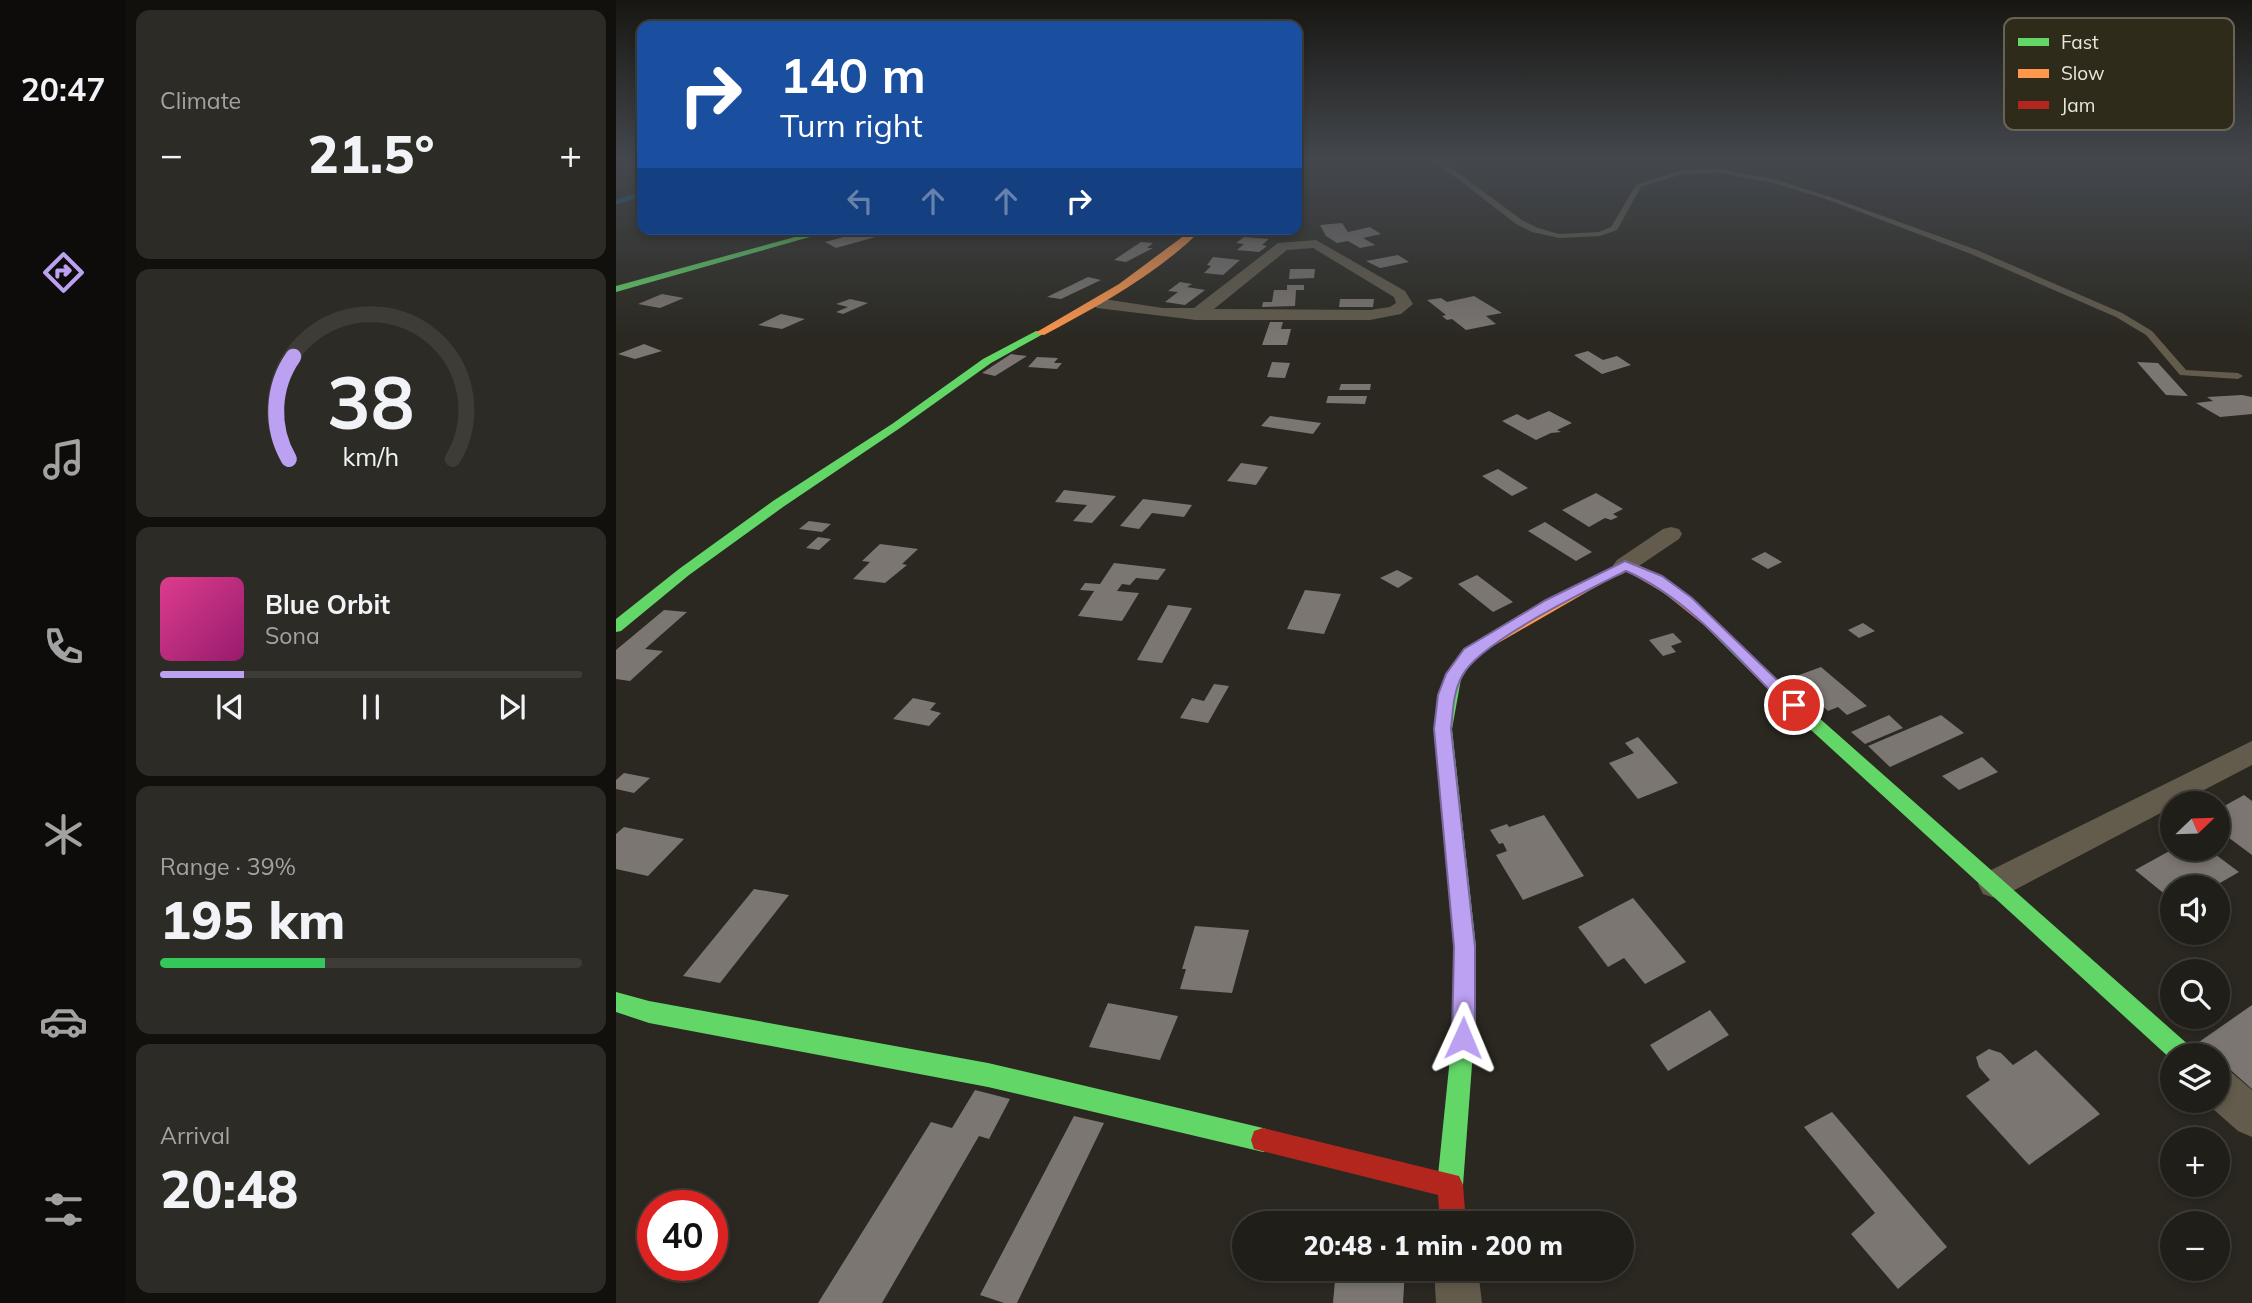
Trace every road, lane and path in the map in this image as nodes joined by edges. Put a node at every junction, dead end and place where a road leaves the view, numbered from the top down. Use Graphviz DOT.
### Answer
graph roads {
  1 [pos="1516,220"];
  2 [pos="1619,220"];
  3 [pos="1886,220"];
  4 [pos="812,235"];
  5 [pos="1191,235"];
  6 [pos="616,289"];
  7 [pos="1097,303"];
  8 [pos="1196,315"];
  9 [pos="2238,376"];
  10 [pos="1671,534"];
  11 [pos="1625,565"];
  12 [pos="616,627"];
  13 [pos="2252,752"];
  14 [pos="1995,884"];
  15 [pos="616,1002"];
  16 [pos="2170,1043"];
  17 [pos="2230,1098"];
  18 [pos="2252,1117"];
  19 [pos="1450,1185"];
  20 [pos="1452,1211"];
  21 [pos="1457,1281"];
  22 [pos="1459,1303"];
  1 -- 2 [label="lane"];
  3 -- 9 [label="lane"];
  4 -- 6 [label="street"];
  5 -- 7 [label="street"];
  7 -- 8 [label="street"];
  7 -- 12 [label="street"];
  8 -- 8 [label="street"];
  10 -- 11 [label="street"];
  11 -- 14 [label="street"];
  11 -- 19 [label="street"];
  13 -- 14 [label="street"];
  14 -- 16 [label="street"];
  15 -- 19 [label="street"];
  17 -- 18 [label="street"];
  19 -- 20 [label="street"];
  21 -- 22 [label="street"];
}
